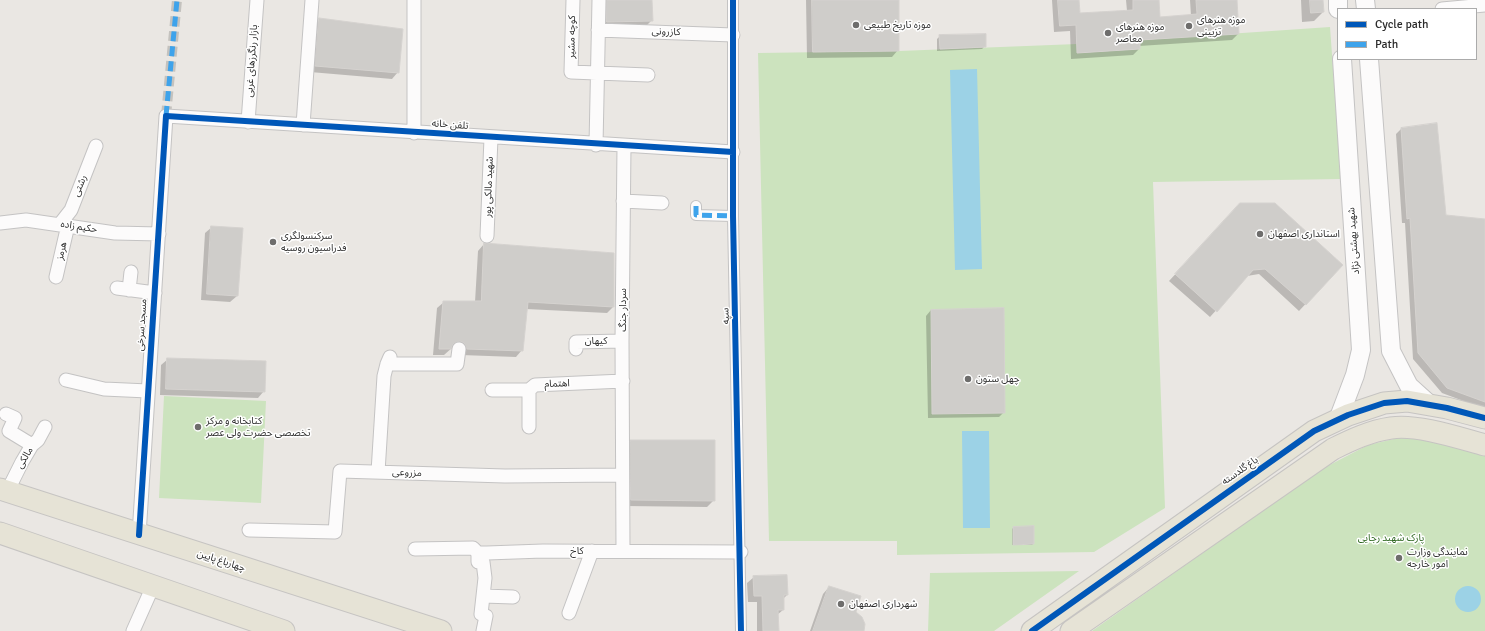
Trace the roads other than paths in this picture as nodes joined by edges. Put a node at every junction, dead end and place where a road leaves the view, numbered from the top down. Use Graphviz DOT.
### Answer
graph roads {
  1 [pos="256,0"];
  2 [pos="312,0"];
  3 [pos="414,0"];
  4 [pos="573,0"];
  5 [pos="599,0"];
  6 [pos="733,0"];
  7 [pos="1485,5"];
  8 [pos="1453,8"];
  9 [pos="598,30"];
  10 [pos="733,35"];
  11 [pos="1342,60"];
  12 [pos="1369,60"];
  13 [pos="598,74"];
  14 [pos="648,75"];
  15 [pos="166,116"];
  16 [pos="248,122"];
  17 [pos="303,125"];
  18 [pos="414,132"];
  19 [pos="491,138"];
  20 [pos="596,145"];
  21 [pos="96,146"];
  22 [pos="624,146"];
  23 [pos="733,152"];
  24 [pos="623,202"];
  25 [pos="662,204"];
  26 [pos="696,206"];
  27 [pos="733,216"];
  28 [pos="0,222"];
  29 [pos="64,225"];
  30 [pos="158,234"];
  31 [pos="487,236"];
  32 [pos="131,272"];
  33 [pos="56,277"];
  34 [pos="154,293"];
  35 [pos="622,341"];
  36 [pos="458,349"];
  37 [pos="576,349"];
  38 [pos="66,380"];
  39 [pos="623,381"];
  40 [pos="492,390"];
  41 [pos="529,390"];
  42 [pos="148,391"];
  43 [pos="1430,405"];
  44 [pos="6,414"];
  45 [pos="1485,418"];
  46 [pos="1338,420"];
  47 [pos="45,427"];
  48 [pos="529,427"];
  49 [pos="32,445"];
  50 [pos="1485,445"];
  51 [pos="378,472"];
  52 [pos="622,475"];
  53 [pos="3,490"];
  54 [pos="1223,496"];
  55 [pos="1237,515"];
  56 [pos="249,530"];
  57 [pos="0,533"];
  58 [pos="139,535"];
  59 [pos="415,549"];
  60 [pos="592,551"];
  61 [pos="623,551"];
  62 [pos="741,552"];
  63 [pos="478,553"];
  64 [pos="153,586"];
  65 [pos="483,596"];
  66 [pos="513,597"];
  67 [pos="569,612"];
  68 [pos="133,631"];
  69 [pos="284,631"];
  70 [pos="441,631"];
  71 [pos="483,631"];
  72 [pos="741,631"];
  73 [pos="1032,631"];
  74 [pos="1070,631"];
  1 -- 16 [label="street, بازار رنگرزهای غربی"];
  2 -- 17 [label="street"];
  3 -- 18 [label="street"];
  4 -- 13 [label="street, كوچه مشير"];
  5 -- 9 [label="street"];
  6 -- 10 [label="street, سپه"];
  7 -- 8 [label="street"];
  9 -- 10 [label="street, کازرونی"];
  9 -- 13 [label="street"];
  10 -- 23 [label="street, سپه"];
  11 -- 46 [label="main road, شهید بهشتی نژاد"];
  12 -- 43 [label="main road"];
  13 -- 14 [label="street"];
  13 -- 20 [label="street"];
  15 -- 16 [label="street, تلفن خانه"];
  15 -- 30 [label="street, مسجد سرخی"];
  16 -- 17 [label="street, تلفن خانه"];
  17 -- 18 [label="street, تلفن خانه"];
  18 -- 19 [label="street, تلفن خانه"];
  19 -- 20 [label="street, تلفن خانه"];
  19 -- 31 [label="street, شهید مالکی پور"];
  20 -- 22 [label="street, تلفن خانه"];
  21 -- 29 [label="street, رشتی"];
  22 -- 23 [label="street, تلفن خانه"];
  22 -- 24 [label="street, سردار جنگ"];
  23 -- 27 [label="street, سپه"];
  24 -- 25 [label="street"];
  24 -- 35 [label="street, سردار جنگ"];
  26 -- 27 [label="street"];
  27 -- 62 [label="street, سپه"];
  28 -- 29 [label="street, حکیم زاده"];
  29 -- 30 [label="street, حکیم زاده"];
  29 -- 33 [label="street, هرمز"];
  30 -- 34 [label="street, مسجد سرخی"];
  32 -- 34 [label="street"];
  34 -- 42 [label="street, مسجد سرخی"];
  35 -- 37 [label="street, کیهان"];
  35 -- 39 [label="street, سردار جنگ"];
  36 -- 51 [label="street"];
  38 -- 42 [label="street"];
  39 -- 41 [label="street, اهتمام"];
  39 -- 52 [label="street, سردار جنگ"];
  40 -- 41 [label="street, اهتمام"];
  41 -- 48 [label="street"];
  42 -- 58 [label="street, مسجد سرخی"];
  43 -- 45 [label="main road, باغ گلدسته"];
  43 -- 46 [label="main road, باغ گلدسته"];
  44 -- 49 [label="street"];
  46 -- 54 [label="main road, باغ گلدسته"];
  47 -- 49 [label="street, مالکی"];
  49 -- 53 [label="street, مالکی"];
  50 -- 55 [label="main road"];
  51 -- 52 [label="street, مزروعی"];
  51 -- 56 [label="street, مزروعی"];
  52 -- 61 [label="street, سردار جنگ"];
  53 -- 58 [label="main road, چهارباغ پایین"];
  54 -- 55 [label="main road"];
  54 -- 73 [label="main road, باغ گلدسته"];
  55 -- 74 [label="main road"];
  57 -- 64 [label="main road"];
  58 -- 70 [label="main road, چهارباغ پایین"];
  59 -- 63 [label="street, کاخ"];
  60 -- 61 [label="street, کاخ"];
  60 -- 63 [label="street, کاخ"];
  60 -- 67 [label="street"];
  61 -- 62 [label="street, کاخ"];
  62 -- 72 [label="street, سپه"];
  63 -- 65 [label="street"];
  64 -- 68 [label="street"];
  64 -- 69 [label="main road"];
  65 -- 66 [label="street"];
  65 -- 71 [label="street"];
}
